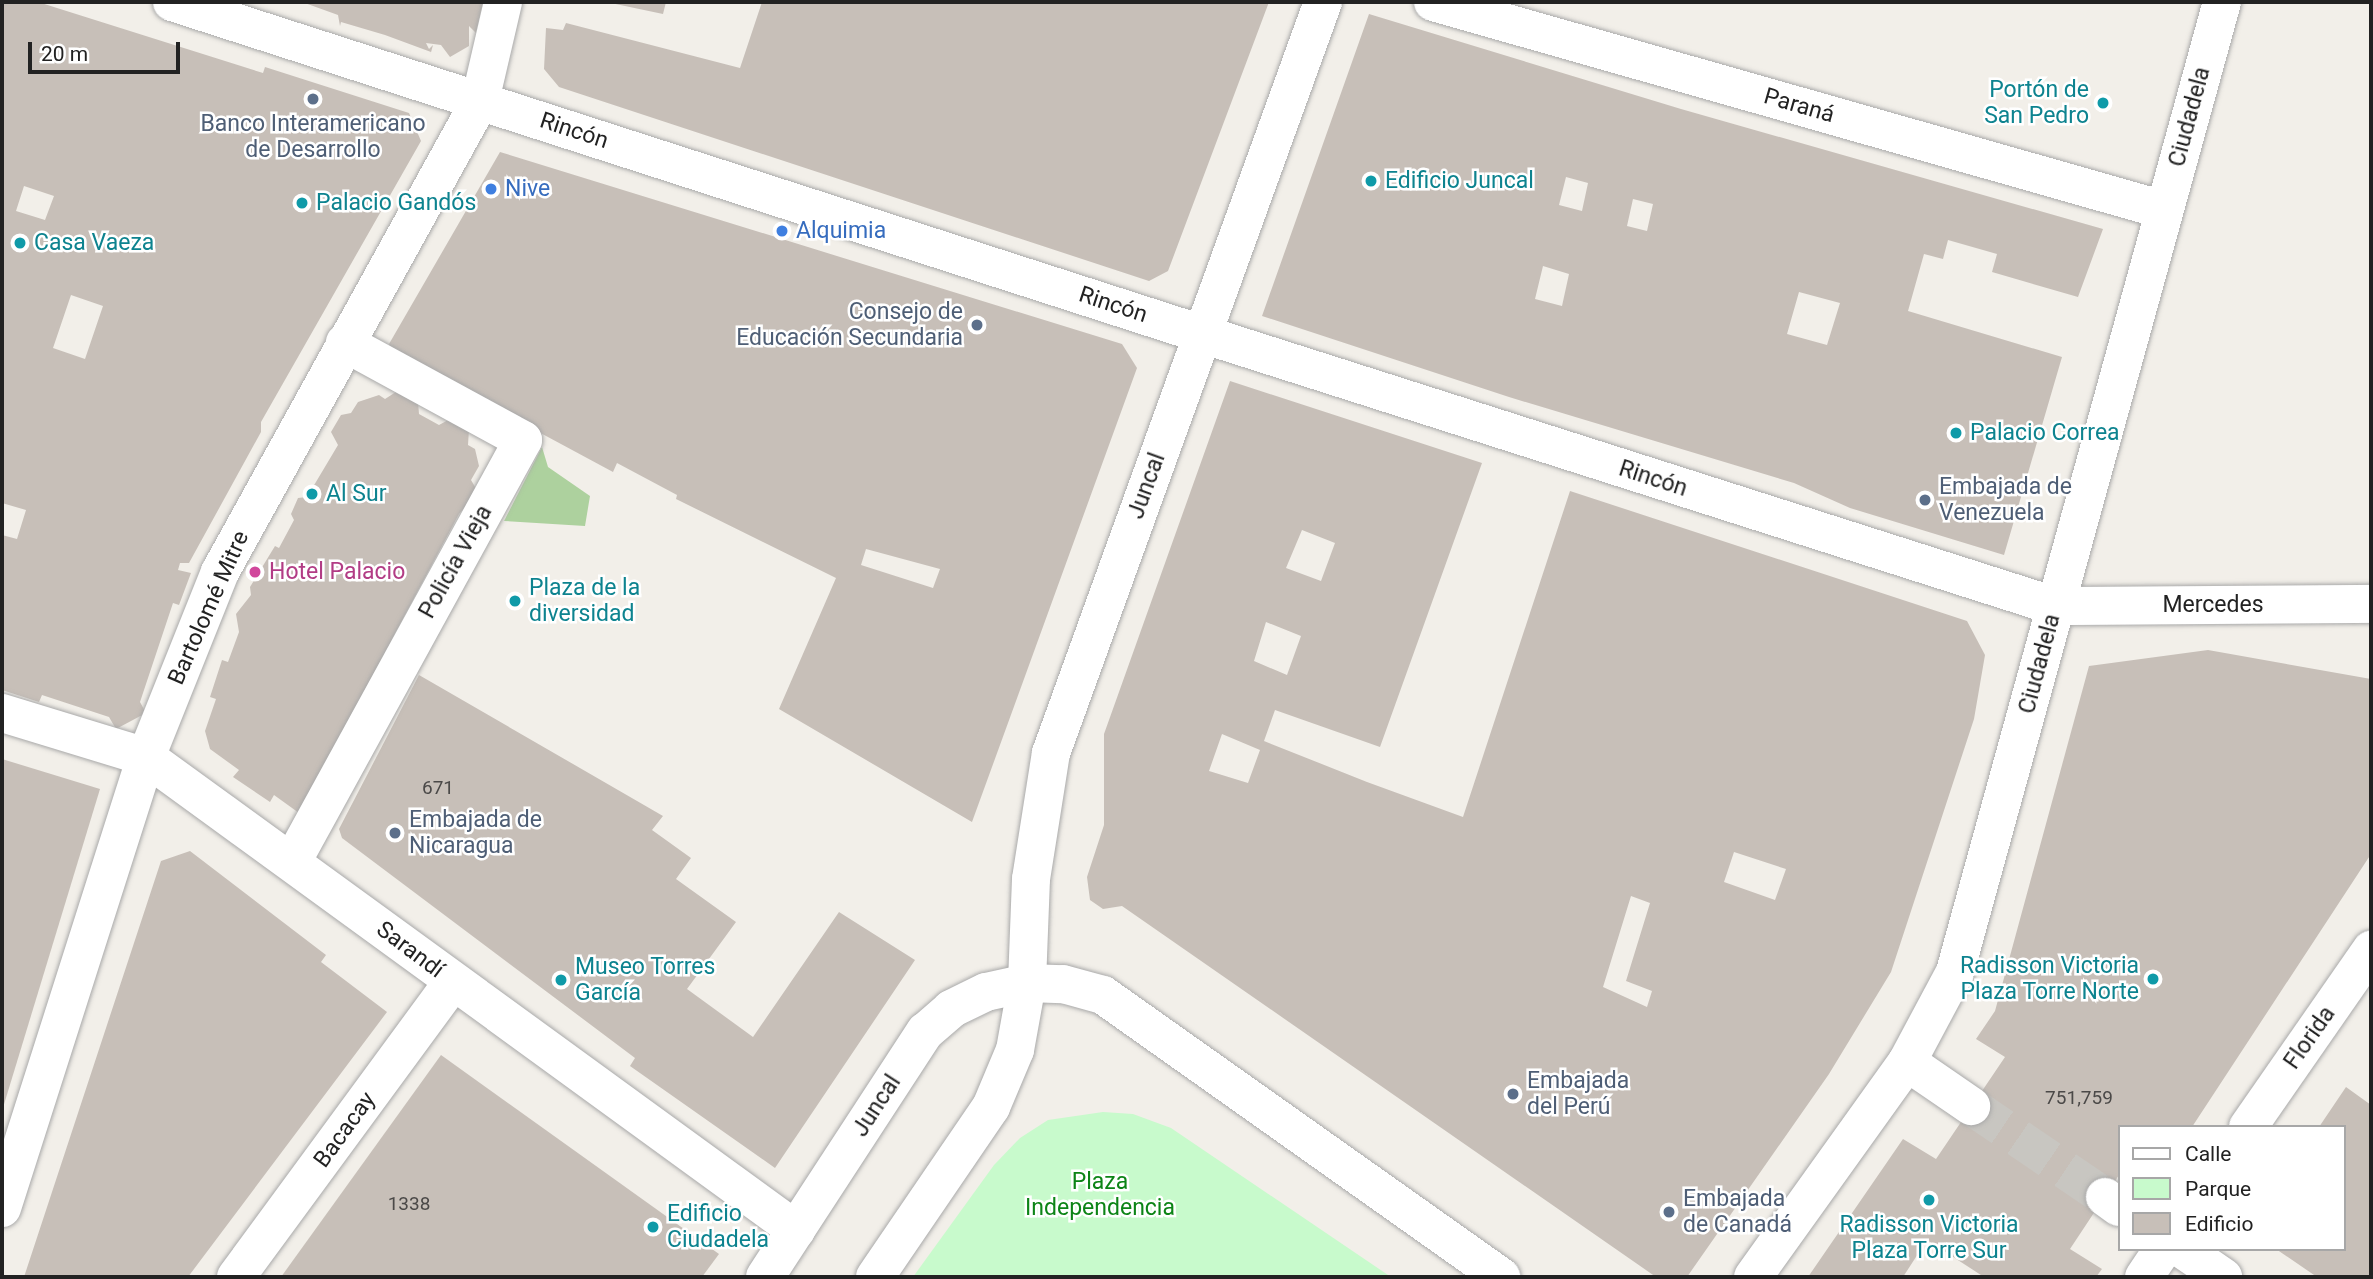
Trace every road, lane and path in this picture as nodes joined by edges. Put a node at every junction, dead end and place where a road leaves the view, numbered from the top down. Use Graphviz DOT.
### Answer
graph roads {
  1 [pos="172,2"];
  2 [pos="503,2"];
  3 [pos="1323,2"];
  4 [pos="1433,2"];
  5 [pos="2222,2"];
  6 [pos="480,101"];
  7 [pos="2164,210"];
  8 [pos="1202,334"];
  9 [pos="345,343"];
  10 [pos="2371,604"];
  11 [pos="2055,606"];
  12 [pos="2,713"];
  13 [pos="146,758"];
  14 [pos="292,862"];
  15 [pos="2371,950"];
  16 [pos="453,982"];
  17 [pos="1027,983"];
  18 [pos="1908,1062"];
  19 [pos="1971,1106"];
  20 [pos="2249,1125"];
  21 [pos="2,1208"];
  22 [pos="796,1230"];
  23 [pos="2162,1251"];
  24 [pos="2185,1251"];
  25 [pos="236,1277"];
  26 [pos="765,1277"];
  27 [pos="875,1277"];
  28 [pos="1501,1277"];
  29 [pos="1754,1277"];
  30 [pos="2144,1277"];
  31 [pos="2223,1277"];
  1 -- 6 [label="street, Rincón"];
  2 -- 6 [label="street, Bartolomé Mitre"];
  3 -- 8 [label="street, Juncal"];
  4 -- 7 [label="street, Paraná"];
  5 -- 7 [label="street, Ciudadela"];
  6 -- 8 [label="street, Rincón"];
  6 -- 9 [label="street, Bartolomé Mitre"];
  7 -- 11 [label="street, Ciudadela"];
  8 -- 11 [label="street, Rincón"];
  8 -- 17 [label="street, Juncal"];
  9 -- 13 [label="street, Bartolomé Mitre"];
  9 -- 14 [label="street, Policía Vieja"];
  10 -- 11 [label="street, Mercedes"];
  11 -- 18 [label="street, Ciudadela"];
  12 -- 13 [label="street, Sarandí"];
  13 -- 14 [label="street, Sarandí"];
  13 -- 21 [label="street, Bartolomé Mitre"];
  14 -- 16 [label="street, Sarandí"];
  15 -- 20 [label="street, Florida"];
  16 -- 22 [label="street, Sarandí"];
  16 -- 25 [label="street, Bacacay"];
  17 -- 22 [label="street, Juncal"];
  17 -- 27 [label="street, Juncal"];
  17 -- 28 [label="street"];
  18 -- 19 [label="street"];
  18 -- 29 [label="street, Ciudadela"];
  22 -- 26 [label="street, Juncal"];
  23 -- 30 [label="street"];
  24 -- 31 [label="street"];
}
